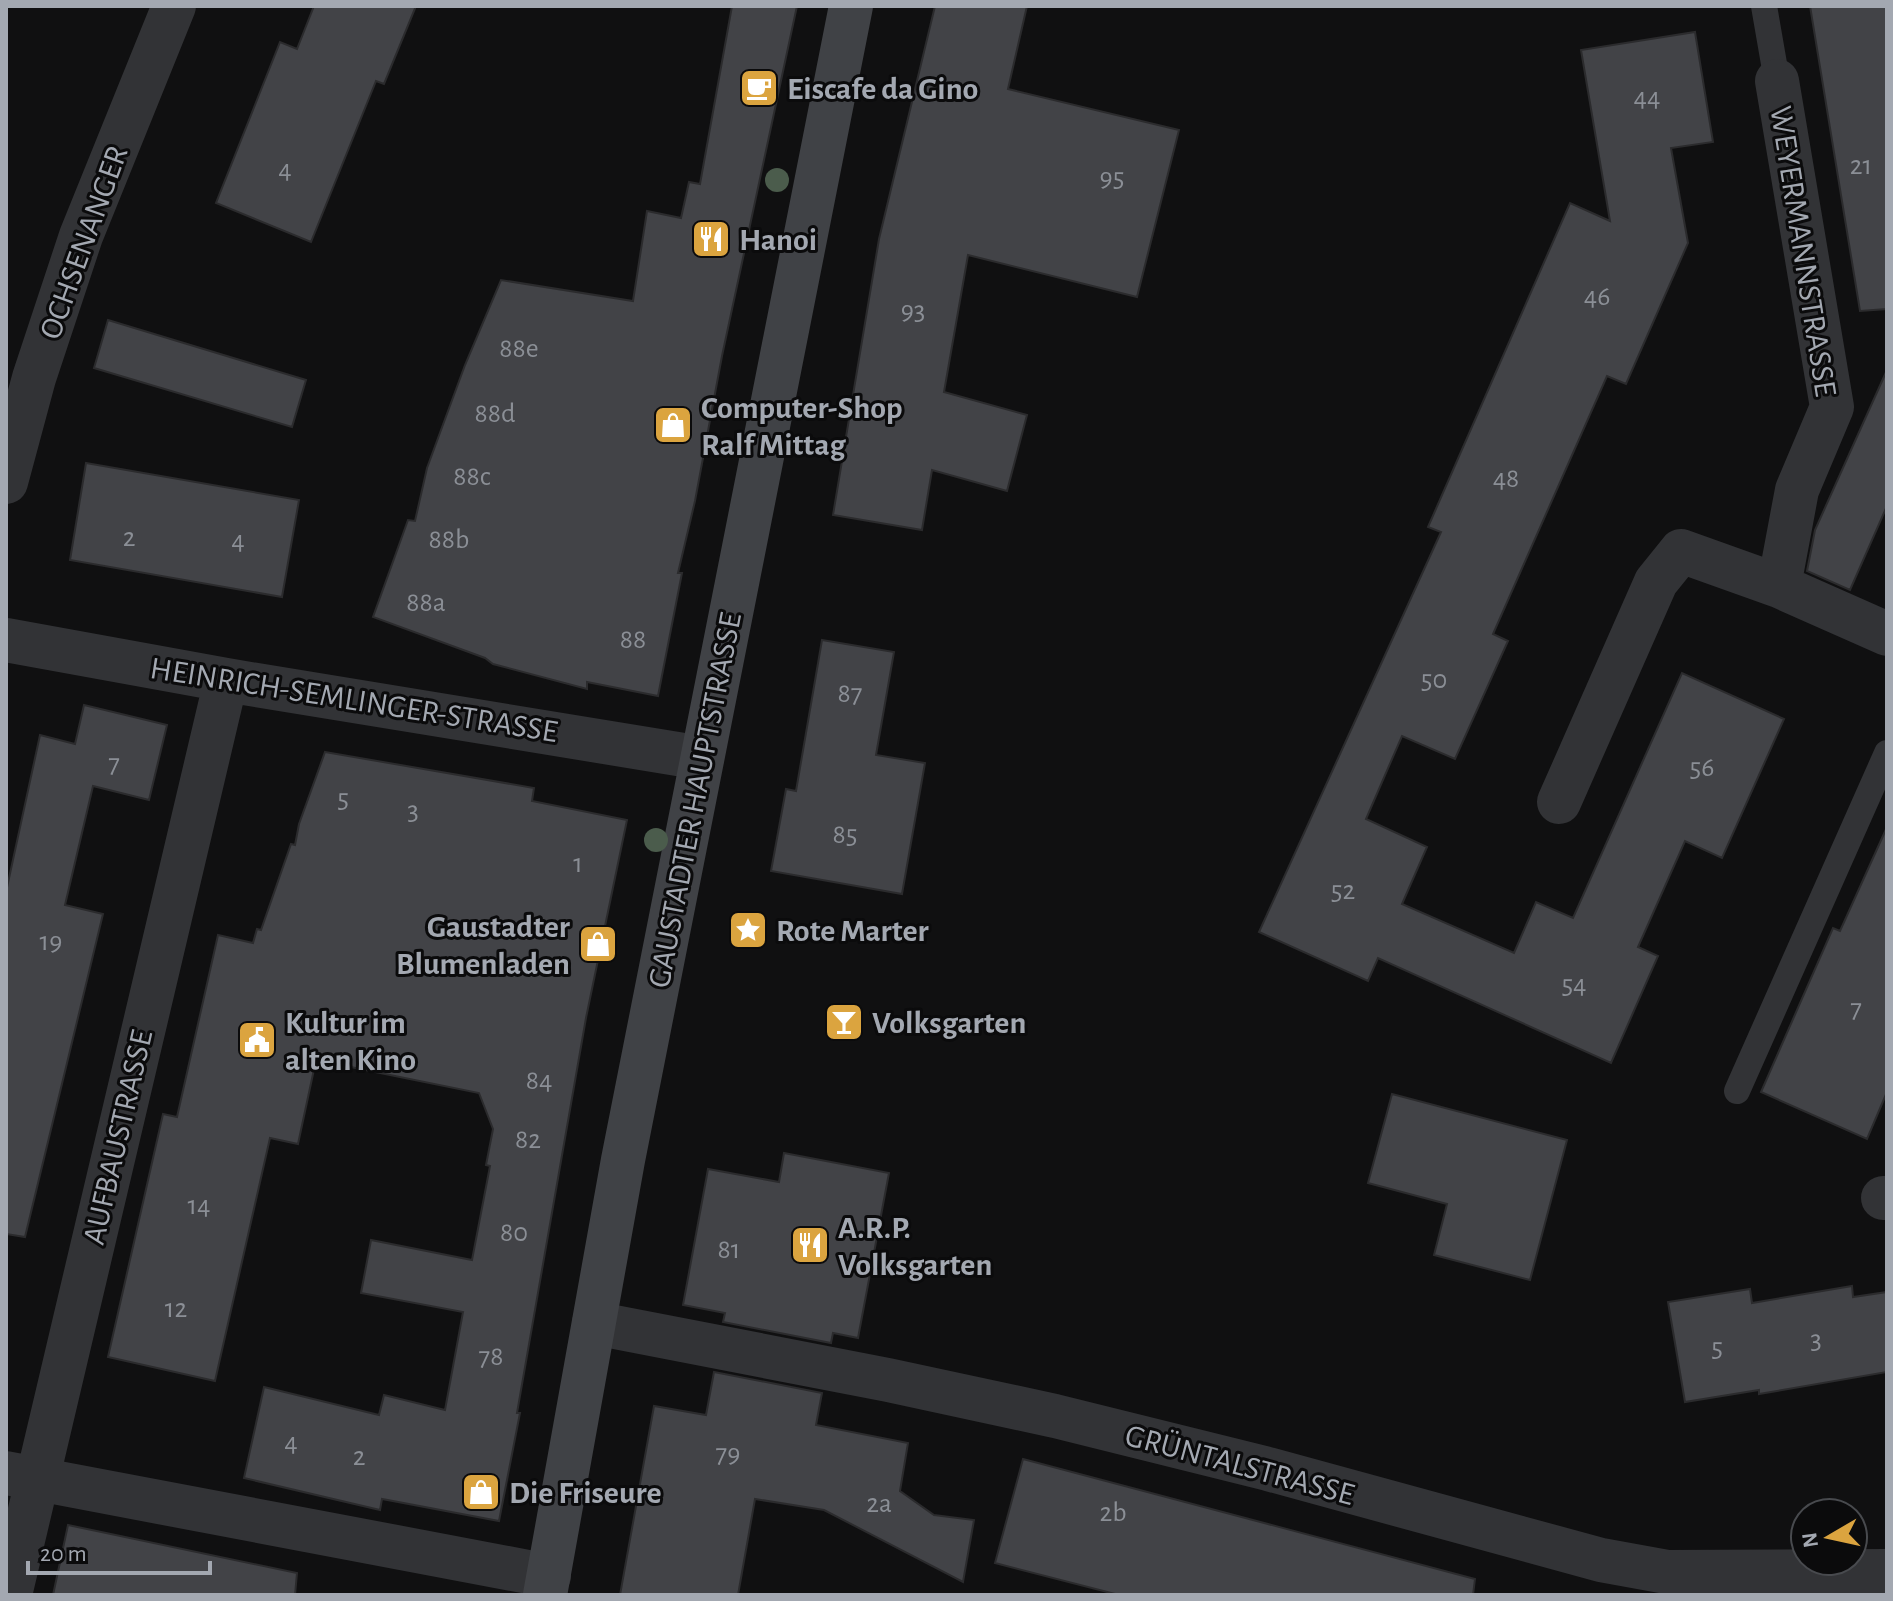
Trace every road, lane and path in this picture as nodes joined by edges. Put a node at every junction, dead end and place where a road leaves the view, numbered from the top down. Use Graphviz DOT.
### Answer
graph roads {
  1 [pos="174,6"];
  2 [pos="851,6"];
  3 [pos="1764,6"];
  4 [pos="1777,81"];
  5 [pos="6,482"];
  6 [pos="1779,586"];
  7 [pos="1887,634"];
  8 [pos="6,640"];
  9 [pos="226,680"];
  10 [pos="1887,753"];
  11 [pos="702,758"];
  12 [pos="1559,802"];
  13 [pos="1737,1091"];
  14 [pos="594,1323"];
  15 [pos="21,1476"];
  16 [pos="1887,1571"];
  17 [pos="1666,1584"];
  18 [pos="547,1585"];
  19 [pos="10,1595"];
  1 -- 5 [label="street, OCHSENANGER"];
  2 -- 11 [label="street, GAUSTADTER HAUPTSTRASSE"];
  3 -- 4 [label="lane, WEYERMANNSTRASSE"];
  4 -- 6 [label="street, WEYERMANNSTRASSE"];
  6 -- 7 [label="street"];
  6 -- 12 [label="street"];
  8 -- 9 [label="street, HEINRICH-SEMLINGER-STRASSE"];
  9 -- 11 [label="street, HEINRICH-SEMLINGER-STRASSE"];
  9 -- 15 [label="street, AUFBAUSTRASSE"];
  10 -- 13 [label="lane"];
  11 -- 14 [label="street, GAUSTADTER HAUPTSTRASSE"];
  14 -- 17 [label="street, GRÜNTALSTRASSE"];
  14 -- 18 [label="street, GAUSTADTER HAUPTSTRASSE"];
  15 -- 18 [label="street"];
  15 -- 19 [label="street, AUFBAUSTRASSE"];
  16 -- 17 [label="street, GRÜNTALSTRASSE"];
}
